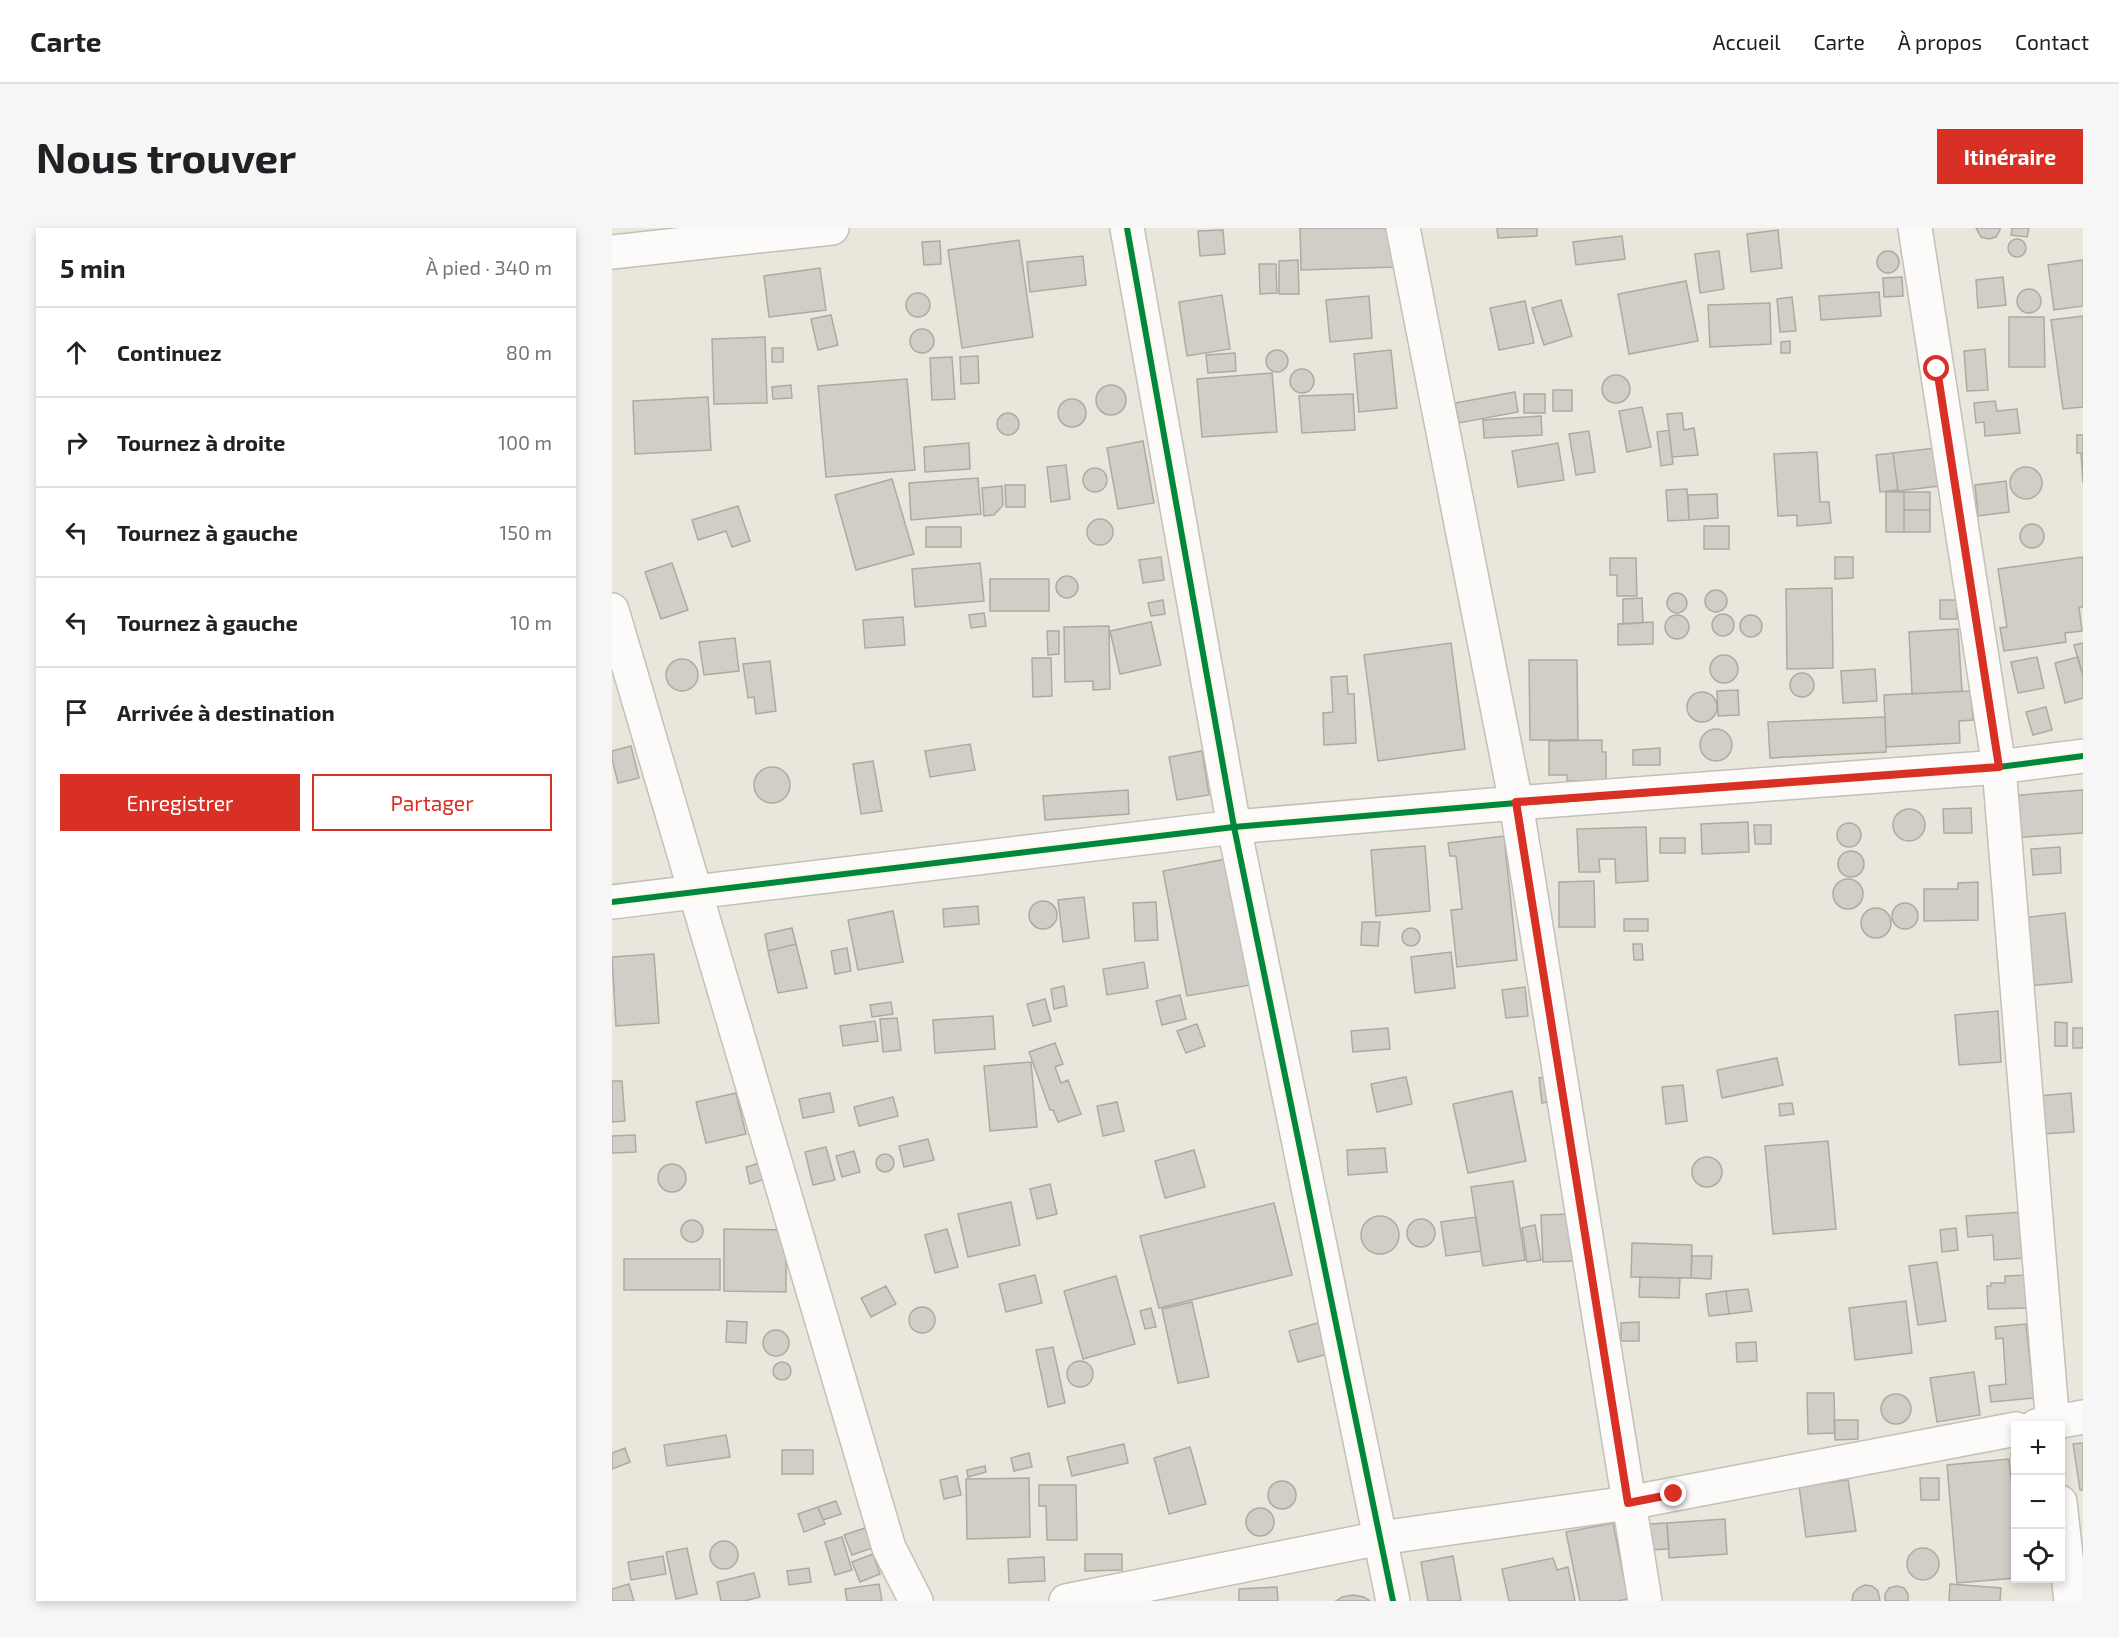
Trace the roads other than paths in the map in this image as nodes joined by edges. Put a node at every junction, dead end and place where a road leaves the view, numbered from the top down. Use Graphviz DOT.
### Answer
graph roads {
  1 [pos="832,228"];
  2 [pos="1127,228"];
  3 [pos="1403,228"];
  4 [pos="1915,228"];
  5 [pos="612,252"];
  6 [pos="612,610"];
  7 [pos="2083,756"];
  8 [pos="1999,767"];
  9 [pos="1516,802"];
  10 [pos="1234,827"];
  11 [pos="695,892"];
  12 [pos="612,903"];
  13 [pos="2056,1421"];
  14 [pos="2011,1430"];
  15 [pos="1628,1503"];
  16 [pos="2064,1529"];
  17 [pos="1380,1538"];
  18 [pos="916,1601"];
  19 [pos="1066,1601"];
  20 [pos="1394,1601"];
  21 [pos="1645,1601"];
  22 [pos="2071,1601"];
  1 -- 5 [label="street"];
  2 -- 10 [label="street"];
  3 -- 9 [label="street"];
  4 -- 8 [label="street"];
  6 -- 11 [label="street"];
  7 -- 8 [label="street"];
  8 -- 9 [label="street"];
  8 -- 13 [label="street"];
  9 -- 10 [label="street"];
  9 -- 15 [label="street"];
  10 -- 11 [label="street"];
  10 -- 17 [label="street"];
  11 -- 12 [label="street"];
  11 -- 18 [label="street"];
  14 -- 15 [label="street"];
  15 -- 17 [label="street"];
  15 -- 21 [label="street"];
  16 -- 22 [label="street"];
  17 -- 19 [label="street"];
  17 -- 20 [label="street"];
}
